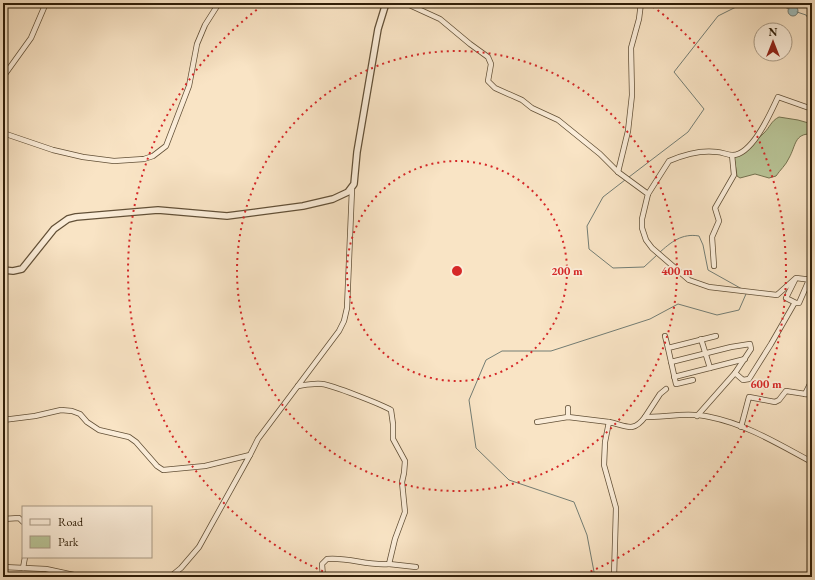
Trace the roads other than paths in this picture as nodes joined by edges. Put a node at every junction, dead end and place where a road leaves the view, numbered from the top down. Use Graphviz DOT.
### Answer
graph roads {
  1 [pos="46,3"];
  2 [pos="219,3"];
  3 [pos="385,3"];
  4 [pos="405,3"];
  5 [pos="641,3"];
  6 [pos="3,77"];
  7 [pos="812,109"];
  8 [pos="3,133"];
  9 [pos="732,155"];
  10 [pos="618,172"];
  11 [pos="352,189"];
  12 [pos="648,194"];
  13 [pos="714,266"];
  14 [pos="3,270"];
  15 [pos="796,278"];
  16 [pos="811,280"];
  17 [pos="794,304"];
  18 [pos="812,307"];
  19 [pos="812,313"];
  20 [pos="665,336"];
  21 [pos="716,336"];
  22 [pos="702,340"];
  23 [pos="668,348"];
  24 [pos="705,353"];
  25 [pos="745,358"];
  26 [pos="671,362"];
  27 [pos="710,368"];
  28 [pos="735,373"];
  29 [pos="674,377"];
  30 [pos="694,380"];
  31 [pos="812,380"];
  32 [pos="298,386"];
  33 [pos="666,389"];
  34 [pos="805,394"];
  35 [pos="812,395"];
  36 [pos="568,408"];
  37 [pos="697,416"];
  38 [pos="568,417"];
  39 [pos="645,417"];
  40 [pos="3,420"];
  41 [pos="537,422"];
  42 [pos="609,422"];
  43 [pos="741,427"];
  44 [pos="250,455"];
  45 [pos="812,462"];
  46 [pos="3,519"];
  47 [pos="22,521"];
  48 [pos="25,558"];
  49 [pos="389,564"];
  50 [pos="3,567"];
  51 [pos="416,567"];
  52 [pos="23,568"];
  53 [pos="83,577"];
  54 [pos="157,577"];
  55 [pos="169,577"];
  56 [pos="323,577"];
  57 [pos="614,577"];
  1 -- 6 [label="street"];
  2 -- 8 [label="street"];
  3 -- 11 [label="street"];
  4 -- 10 [label="street"];
  5 -- 10 [label="street"];
  7 -- 9 [label="street"];
  9 -- 12 [label="street"];
  9 -- 13 [label="street"];
  10 -- 12 [label="street"];
  11 -- 14 [label="street"];
  11 -- 32 [label="street"];
  12 -- 15 [label="street"];
  15 -- 16 [label="street"];
  15 -- 16 [label="street"];
  17 -- 28 [label="street"];
  18 -- 19 [label="street"];
  20 -- 23 [label="street"];
  21 -- 22 [label="street"];
  22 -- 23 [label="street"];
  22 -- 24 [label="street"];
  23 -- 26 [label="street"];
  24 -- 25 [label="street"];
  24 -- 26 [label="street"];
  24 -- 27 [label="street"];
  25 -- 27 [label="street"];
  25 -- 28 [label="street"];
  26 -- 29 [label="street"];
  27 -- 29 [label="street"];
  28 -- 37 [label="street"];
  29 -- 30 [label="street"];
  31 -- 34 [label="street"];
  32 -- 44 [label="street"];
  32 -- 49 [label="street"];
  33 -- 39 [label="street"];
  34 -- 35 [label="street"];
  34 -- 43 [label="street"];
  36 -- 38 [label="street"];
  37 -- 39 [label="street"];
  37 -- 43 [label="street"];
  38 -- 41 [label="street"];
  38 -- 42 [label="street"];
  39 -- 42 [label="street"];
  40 -- 44 [label="street"];
  42 -- 57 [label="street"];
  43 -- 45 [label="street"];
  44 -- 55 [label="street"];
  46 -- 47 [label="street"];
  48 -- 52 [label="street"];
  49 -- 51 [label="street"];
  49 -- 56 [label="street"];
  50 -- 52 [label="street"];
  52 -- 53 [label="street"];
  54 -- 55 [label="street"];
}
